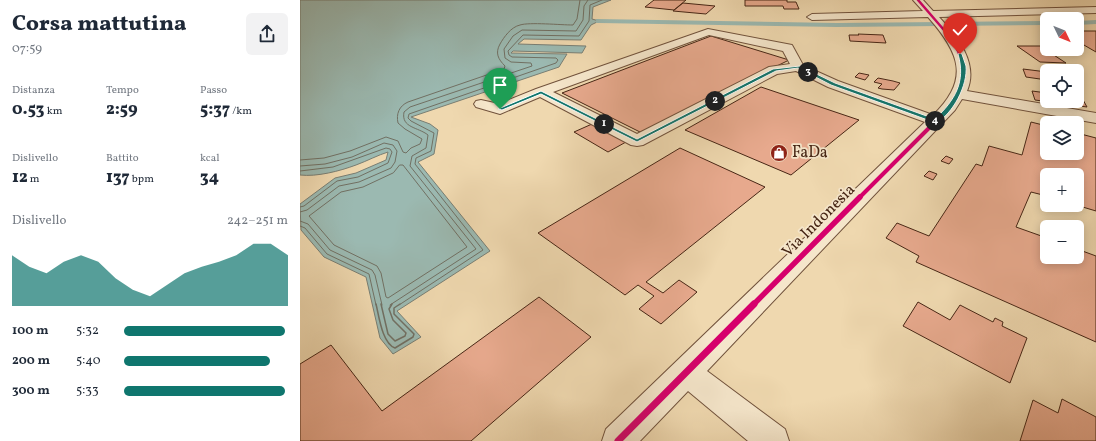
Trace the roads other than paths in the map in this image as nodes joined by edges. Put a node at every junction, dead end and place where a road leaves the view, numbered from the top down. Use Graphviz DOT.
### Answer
graph roads {
  1 [pos="918,0"];
  2 [pos="1096,4"];
  3 [pos="1090,9"];
  4 [pos="812,16"];
  5 [pos="936,21"];
  6 [pos="798,67"];
  7 [pos="541,92"];
  8 [pos="958,94"];
  9 [pos="481,104"];
  10 [pos="1096,118"];
  11 [pos="936,121"];
  12 [pos="687,372"];
  13 [pos="618,441"];
  14 [pos="773,441"];
  1 -- 5 [label="street, Via Indonesia"];
  2 -- 3 [label="street"];
  3 -- 5 [label="street"];
  4 -- 5 [label="street"];
  5 -- 8 [label="street, Via Indonesia"];
  6 -- 7 [label="street"];
  6 -- 7 [label="street"];
  6 -- 11 [label="street"];
  7 -- 9 [label="street"];
  8 -- 10 [label="street"];
  8 -- 11 [label="street, Via Indonesia"];
  11 -- 12 [label="street, Via Indonesia"];
  12 -- 13 [label="street, Via Indonesia"];
  12 -- 14 [label="street"];
}
